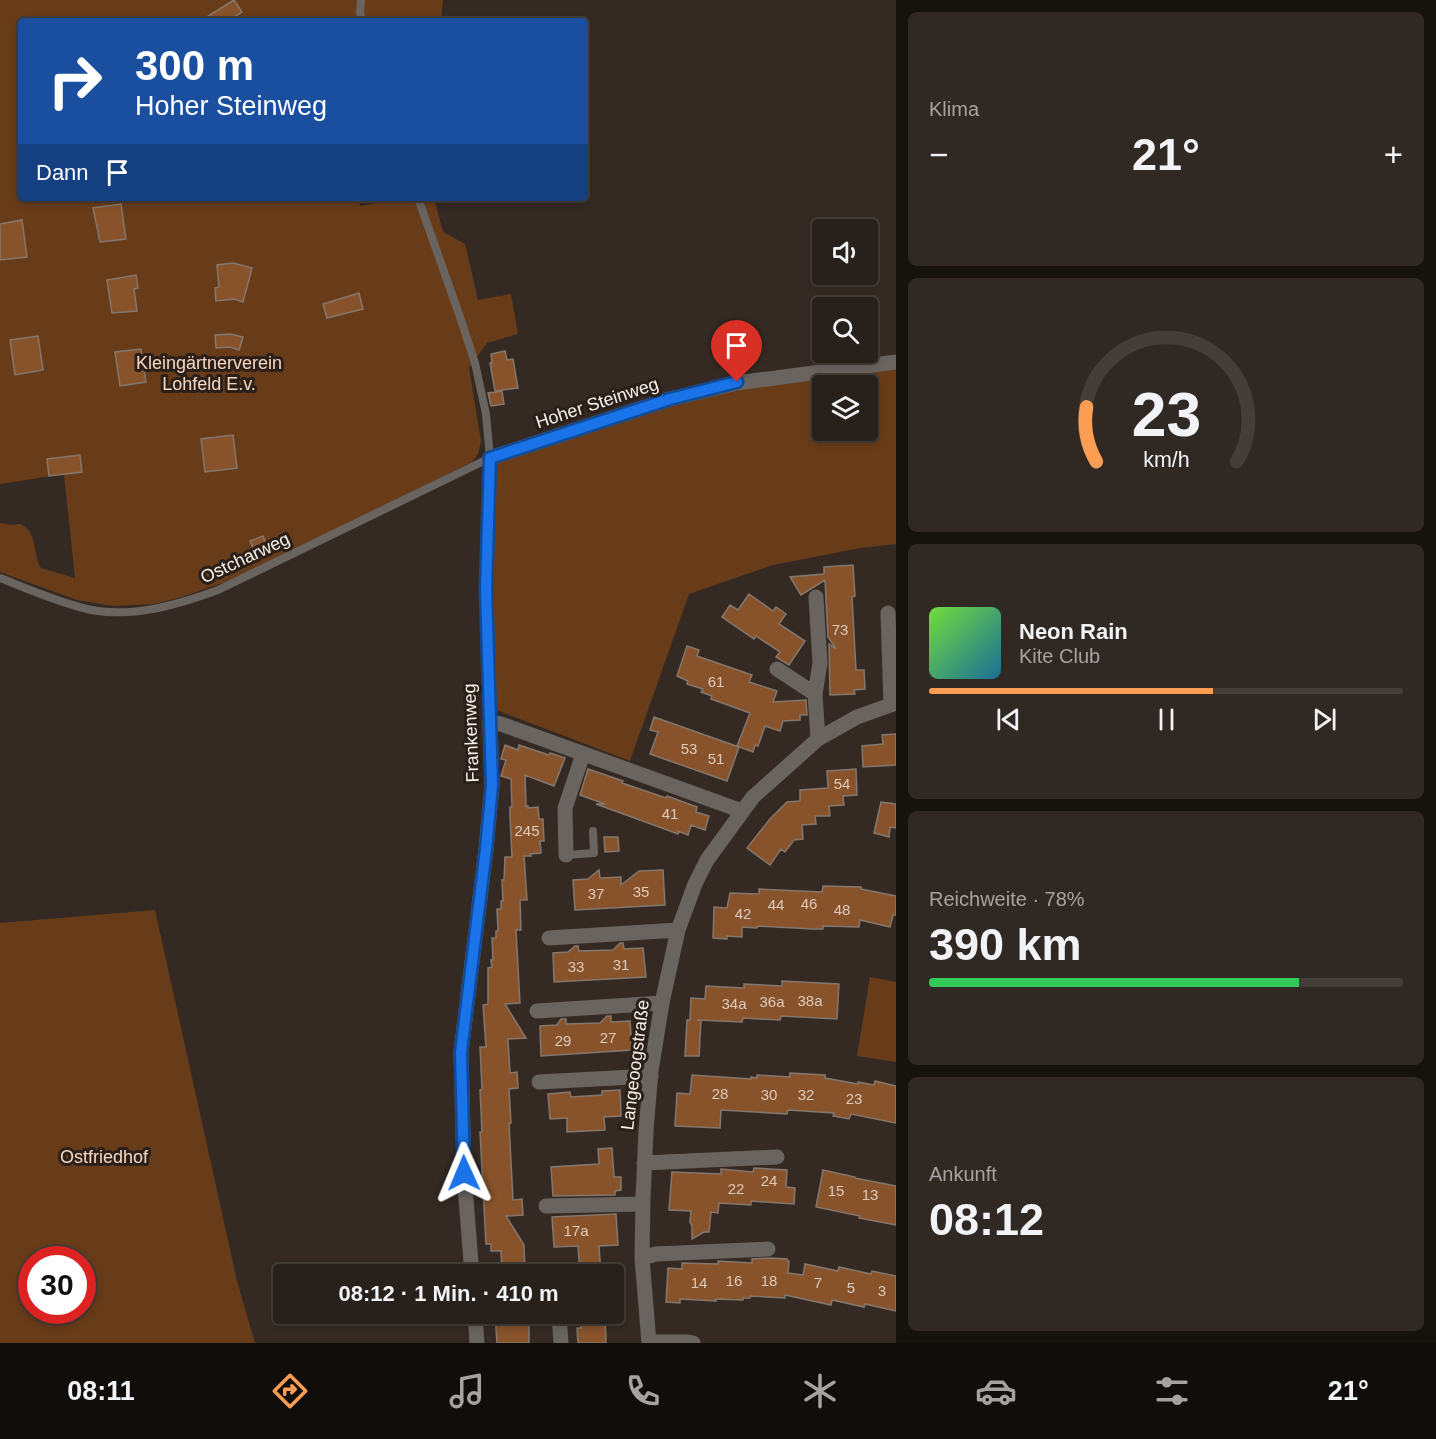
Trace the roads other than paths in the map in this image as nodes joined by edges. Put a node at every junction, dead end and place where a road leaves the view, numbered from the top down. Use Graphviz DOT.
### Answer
graph roads {
  1 [pos="361,0"];
  2 [pos="361,18"];
  3 [pos="419,201"];
  4 [pos="896,362"];
  5 [pos="490,458"];
  6 [pos="0,578"];
  7 [pos="816,597"];
  8 [pos="888,613"];
  9 [pos="777,669"];
  10 [pos="815,694"];
  11 [pos="894,704"];
  12 [pos="490,722"];
  13 [pos="818,740"];
  14 [pos="584,754"];
  15 [pos="742,811"];
  16 [pos="593,831"];
  17 [pos="566,855"];
  18 [pos="678,930"];
  19 [pos="549,938"];
  20 [pos="662,1003"];
  21 [pos="537,1011"];
  22 [pos="651,1076"];
  23 [pos="539,1082"];
  24 [pos="777,1157"];
  25 [pos="645,1163"];
  26 [pos="643,1204"];
  27 [pos="546,1206"];
  28 [pos="768,1248"];
  29 [pos="642,1258"];
  30 [pos="471,1264"];
  31 [pos="476,1324"];
  32 [pos="560,1324"];
  33 [pos="649,1342"];
  34 [pos="477,1343"];
  35 [pos="561,1343"];
  36 [pos="693,1343"];
  1 -- 2 [label="lane"];
  3 -- 5 [label="lane, Frankenweg"];
  4 -- 5 [label="street, Hoher Steinweg"];
  5 -- 6 [label="lane, Ostcharweg"];
  5 -- 12 [label="lane, Frankenweg"];
  7 -- 10 [label="street"];
  8 -- 11 [label="street"];
  9 -- 10 [label="street"];
  10 -- 13 [label="street"];
  11 -- 13 [label="street, Langeoogstraße"];
  12 -- 14 [label="street"];
  12 -- 30 [label="street, Frankenweg"];
  13 -- 15 [label="street, Langeoogstraße"];
  14 -- 15 [label="street"];
  14 -- 17 [label="street"];
  15 -- 18 [label="street, Langeoogstraße"];
  16 -- 17 [label="lane"];
  18 -- 19 [label="street"];
  18 -- 20 [label="street, Langeoogstraße"];
  20 -- 21 [label="street"];
  20 -- 22 [label="street, Langeoogstraße"];
  22 -- 23 [label="street"];
  22 -- 25 [label="street, Langeoogstraße"];
  24 -- 25 [label="street"];
  25 -- 26 [label="street, Langeoogstraße"];
  26 -- 27 [label="street"];
  26 -- 29 [label="street, Langeoogstraße"];
  28 -- 29 [label="street"];
  29 -- 33 [label="street, Langeoogstraße"];
  31 -- 34 [label="street"];
  32 -- 35 [label="street"];
  33 -- 36 [label="street"];
}
